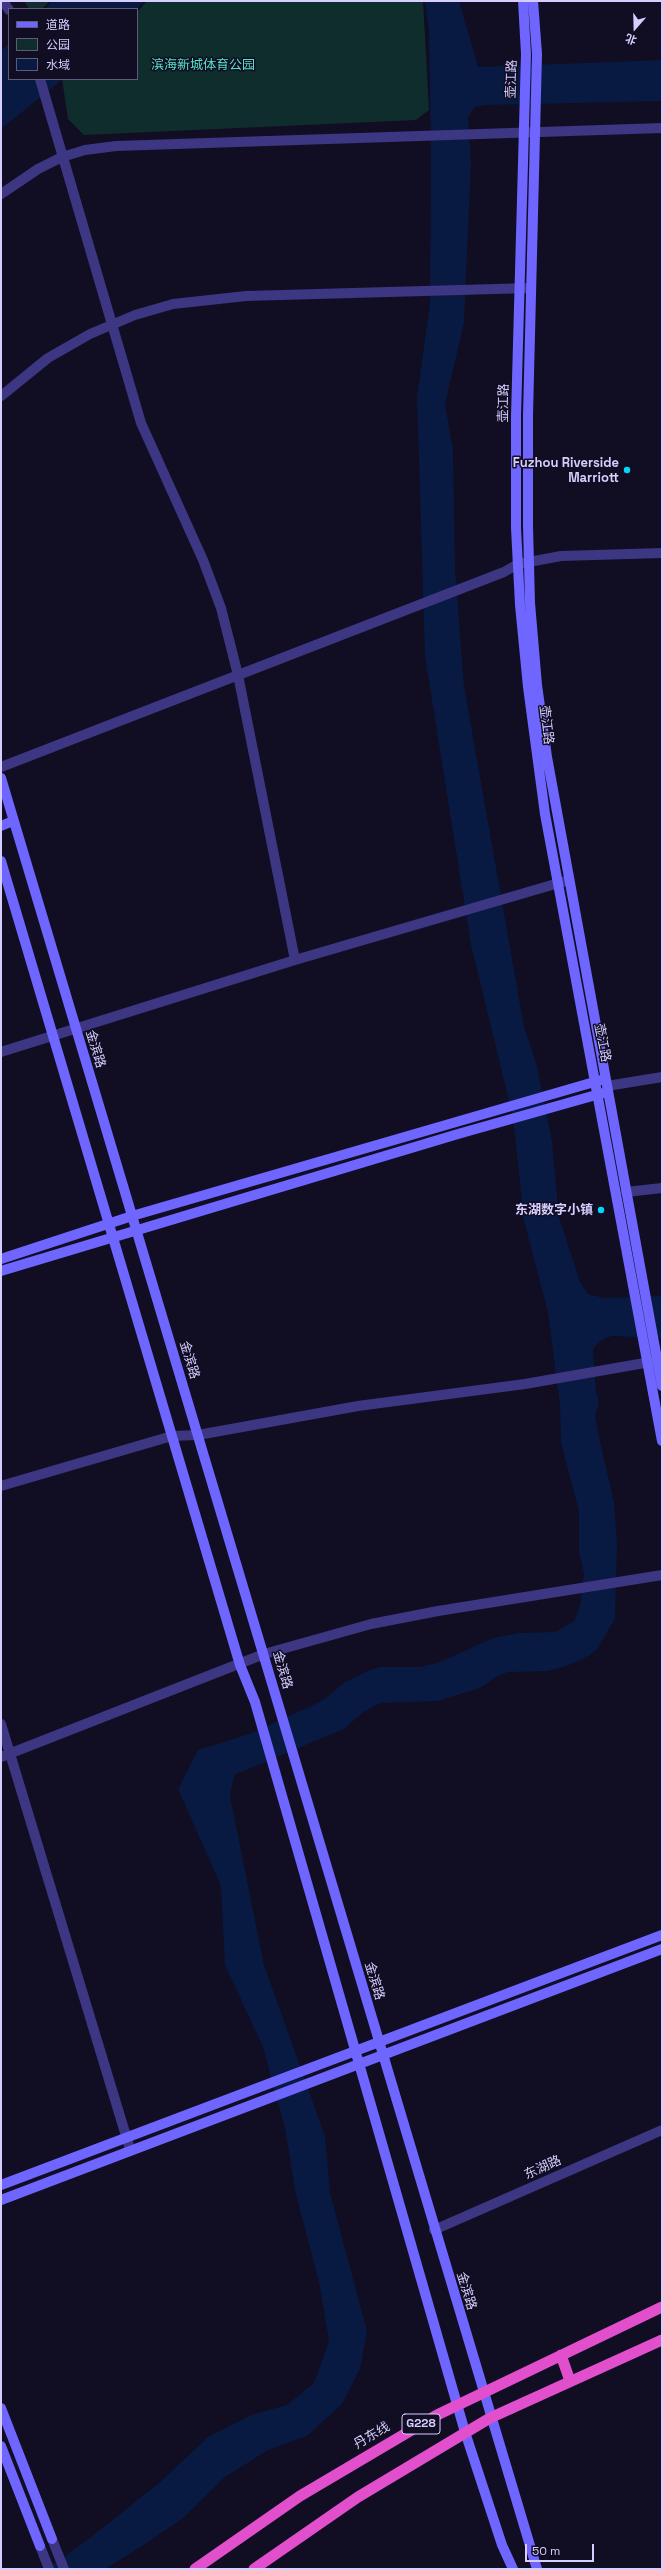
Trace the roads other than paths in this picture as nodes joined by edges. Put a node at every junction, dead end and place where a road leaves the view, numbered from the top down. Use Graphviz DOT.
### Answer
graph roads {
  1 [pos="523,1"];
  2 [pos="533,1"];
  3 [pos="40,80"];
  4 [pos="662,128"];
  5 [pos="523,132"];
  6 [pos="534,132"];
  7 [pos="62,157"];
  8 [pos="1,194"];
  9 [pos="519,288"];
  10 [pos="531,288"];
  11 [pos="111,325"];
  12 [pos="1,396"];
  13 [pos="662,553"];
  14 [pos="529,561"];
  15 [pos="518,564"];
  16 [pos="238,675"];
  17 [pos="1,767"];
  18 [pos="1,778"];
  19 [pos="13,821"];
  20 [pos="1,826"];
  21 [pos="1,861"];
  22 [pos="570,880"];
  23 [pos="558,884"];
  24 [pos="295,960"];
  25 [pos="75,1029"];
  26 [pos="54,1036"];
  27 [pos="1,1052"];
  28 [pos="662,1077"];
  29 [pos="596,1082"];
  30 [pos="607,1086"];
  31 [pos="598,1095"];
  32 [pos="662,1188"];
  33 [pos="626,1192"];
  34 [pos="132,1216"];
  35 [pos="110,1223"];
  36 [pos="137,1230"];
  37 [pos="114,1237"];
  38 [pos="1,1259"];
  39 [pos="1,1271"];
  40 [pos="640,1290"];
  41 [pos="653,1361"];
  42 [pos="662,1386"];
  43 [pos="198,1435"];
  44 [pos="172,1436"];
  45 [pos="662,1441"];
  46 [pos="1,1486"];
  47 [pos="660,1575"];
  48 [pos="264,1654"];
  49 [pos="240,1665"];
  50 [pos="1,1724"];
  51 [pos="5,1756"];
  52 [pos="662,1935"];
  53 [pos="662,1949"];
  54 [pos="378,2042"];
  55 [pos="355,2049"];
  56 [pos="382,2055"];
  57 [pos="359,2064"];
  58 [pos="662,2130"];
  59 [pos="126,2138"];
  60 [pos="130,2149"];
  61 [pos="1,2185"];
  62 [pos="1,2200"];
  63 [pos="434,2230"];
  64 [pos="662,2307"];
  65 [pos="662,2340"];
  66 [pos="561,2355"];
  67 [pos="570,2381"];
  68 [pos="484,2393"];
  69 [pos="457,2405"];
  70 [pos="1,2408"];
  71 [pos="490,2418"];
  72 [pos="465,2432"];
  73 [pos="1,2446"];
  74 [pos="52,2539"];
  75 [pos="40,2546"];
  76 [pos="49,2569"];
  77 [pos="64,2569"];
  78 [pos="195,2569"];
  79 [pos="254,2569"];
  80 [pos="512,2569"];
  81 [pos="537,2569"];
  1 -- 5 [label="main road, 壶江路"];
  2 -- 6 [label="main road, 壶江路"];
  3 -- 7 [label="street"];
  4 -- 6 [label="street"];
  5 -- 6 [label="street"];
  5 -- 7 [label="street"];
  5 -- 9 [label="main road, 壶江路"];
  6 -- 10 [label="main road, 壶江路"];
  7 -- 8 [label="street"];
  7 -- 11 [label="street"];
  9 -- 10 [label="street"];
  9 -- 11 [label="street"];
  9 -- 15 [label="main road, 壶江路"];
  10 -- 14 [label="main road, 壶江路"];
  11 -- 12 [label="street"];
  11 -- 16 [label="street"];
  13 -- 14 [label="street"];
  14 -- 15 [label="street"];
  14 -- 22 [label="main road, 壶江路"];
  15 -- 16 [label="street"];
  15 -- 23 [label="main road, 壶江路"];
  16 -- 17 [label="street"];
  16 -- 24 [label="street"];
  18 -- 19 [label="main road, 金滨路"];
  19 -- 20 [label="main road"];
  19 -- 25 [label="main road, 金滨路"];
  21 -- 26 [label="main road"];
  22 -- 23 [label="street"];
  22 -- 30 [label="main road, 壶江路"];
  23 -- 24 [label="street"];
  23 -- 29 [label="main road, 壶江路"];
  24 -- 25 [label="street"];
  25 -- 26 [label="street"];
  25 -- 34 [label="main road, 金滨路"];
  26 -- 27 [label="street"];
  26 -- 35 [label="main road"];
  28 -- 30 [label="street"];
  29 -- 30 [label="main road"];
  29 -- 31 [label="main road, 壶江路"];
  29 -- 34 [label="main road"];
  30 -- 31 [label="main road"];
  30 -- 33 [label="main road, 壶江路"];
  31 -- 36 [label="main road"];
  31 -- 40 [label="main road, 壶江路"];
  32 -- 33 [label="street"];
  33 -- 40 [label="main road, 壶江路"];
  34 -- 35 [label="main road"];
  34 -- 36 [label="main road, 金滨路"];
  35 -- 37 [label="main road"];
  35 -- 38 [label="main road"];
  36 -- 37 [label="main road"];
  36 -- 43 [label="main road, 金滨路"];
  37 -- 39 [label="main road"];
  37 -- 44 [label="main road"];
  40 -- 41 [label="main road, 壶江路"];
  41 -- 42 [label="main road, 壶江路"];
  41 -- 43 [label="street"];
  41 -- 45 [label="main road, 壶江路"];
  43 -- 44 [label="street"];
  43 -- 48 [label="main road, 金滨路"];
  44 -- 46 [label="street"];
  44 -- 49 [label="main road"];
  47 -- 48 [label="street"];
  48 -- 49 [label="street"];
  48 -- 54 [label="main road, 金滨路"];
  49 -- 51 [label="street"];
  49 -- 55 [label="main road"];
  50 -- 51 [label="street"];
  51 -- 59 [label="street"];
  52 -- 54 [label="main road"];
  53 -- 56 [label="main road"];
  54 -- 55 [label="main road"];
  54 -- 56 [label="main road, 金滨路"];
  55 -- 57 [label="main road"];
  55 -- 59 [label="main road"];
  56 -- 57 [label="main road"];
  56 -- 63 [label="main road, 金滨路"];
  57 -- 60 [label="main road"];
  57 -- 69 [label="main road"];
  58 -- 63 [label="street, 东湖路"];
  59 -- 60 [label="street"];
  59 -- 61 [label="main road"];
  60 -- 62 [label="main road"];
  63 -- 68 [label="main road, 金滨路"];
  64 -- 66 [label="highway, 丹东线 / G228"];
  65 -- 67 [label="highway, G228"];
  66 -- 67 [label="highway"];
  66 -- 68 [label="highway, 丹东线 / G228"];
  67 -- 71 [label="highway, G228"];
  68 -- 69 [label="highway, 丹东线 / G228"];
  68 -- 71 [label="main road, 金滨路"];
  69 -- 72 [label="main road"];
  69 -- 78 [label="highway, 丹东线 / G228"];
  70 -- 74 [label="main road"];
  71 -- 72 [label="highway, G228"];
  71 -- 81 [label="main road, 金滨路"];
  72 -- 79 [label="highway, G228"];
  72 -- 80 [label="main road"];
  73 -- 75 [label="main road"];
  74 -- 77 [label="street"];
  75 -- 76 [label="street"];
}
